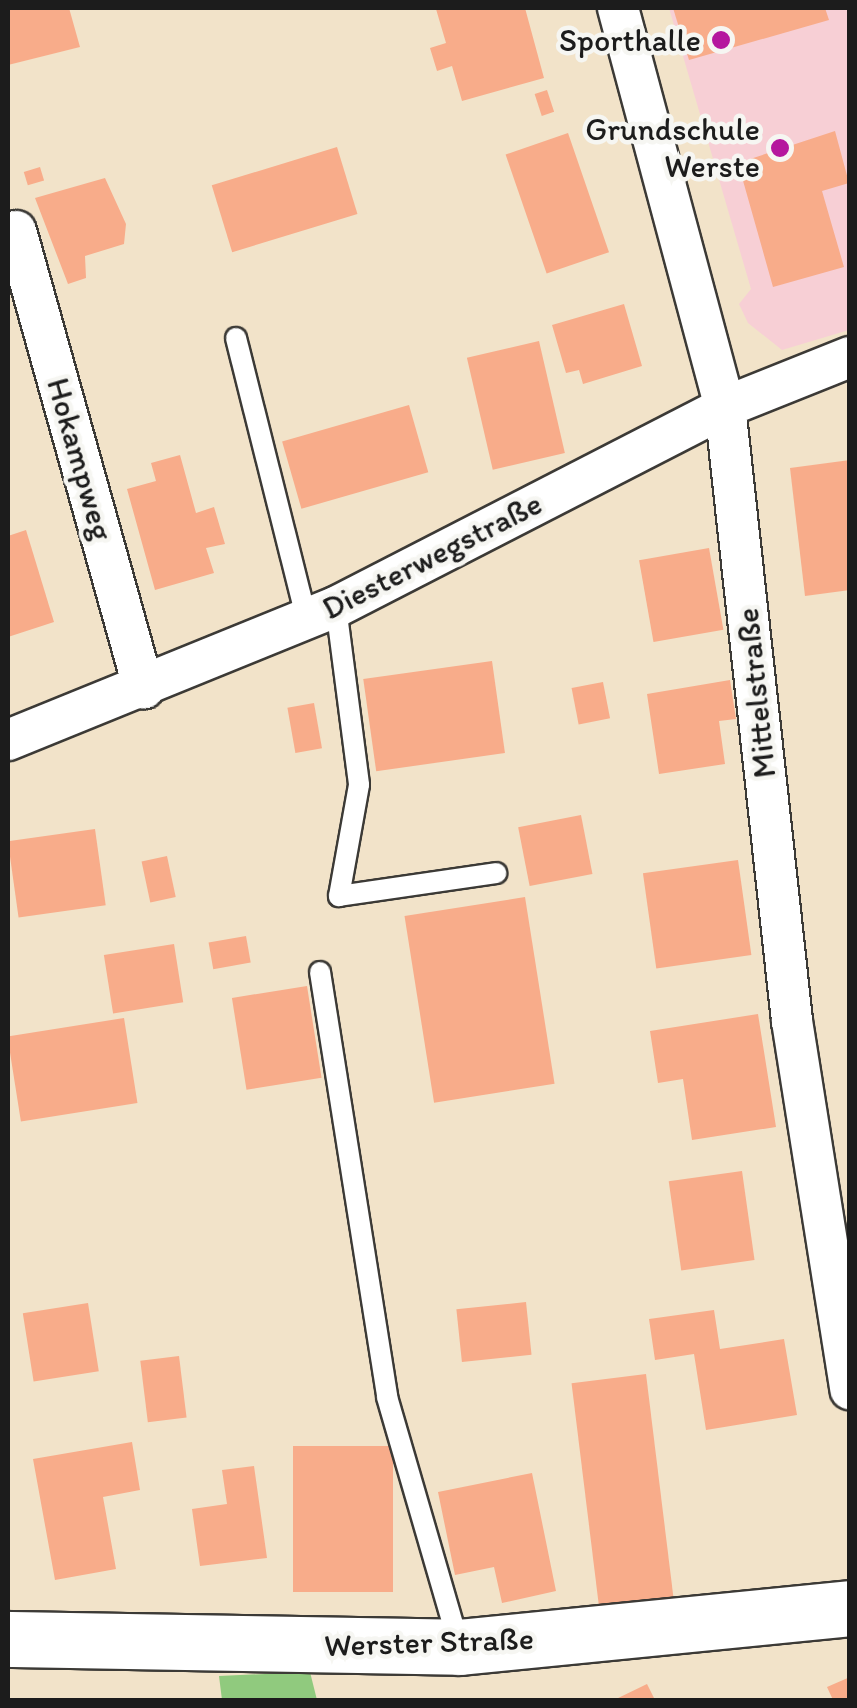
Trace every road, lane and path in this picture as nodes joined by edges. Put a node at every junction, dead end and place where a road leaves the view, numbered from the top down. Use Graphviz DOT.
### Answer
graph roads {
  1 [pos="618,8"];
  2 [pos="16,231"];
  3 [pos="236,338"];
  4 [pos="850,356"];
  5 [pos="725,407"];
  6 [pos="321,613"];
  7 [pos="144,688"];
  8 [pos="8,740"];
  9 [pos="496,873"];
  10 [pos="320,972"];
  11 [pos="850,1388"];
  12 [pos="850,1608"];
  13 [pos="8,1639"];
  14 [pos="460,1646"];
  1 -- 5 [label="street, Mittelstraße"];
  2 -- 7 [label="street, Hokampweg"];
  3 -- 6 [label="lane"];
  4 -- 5 [label="street, Diesterwegstraße"];
  5 -- 6 [label="street, Diesterwegstraße"];
  5 -- 11 [label="street, Mittelstraße"];
  6 -- 7 [label="street, Diesterwegstraße"];
  6 -- 9 [label="lane"];
  7 -- 8 [label="street, Diesterwegstraße"];
  10 -- 14 [label="lane"];
  12 -- 14 [label="main road, Werster Straße"];
  13 -- 14 [label="main road, Werster Straße"];
}
